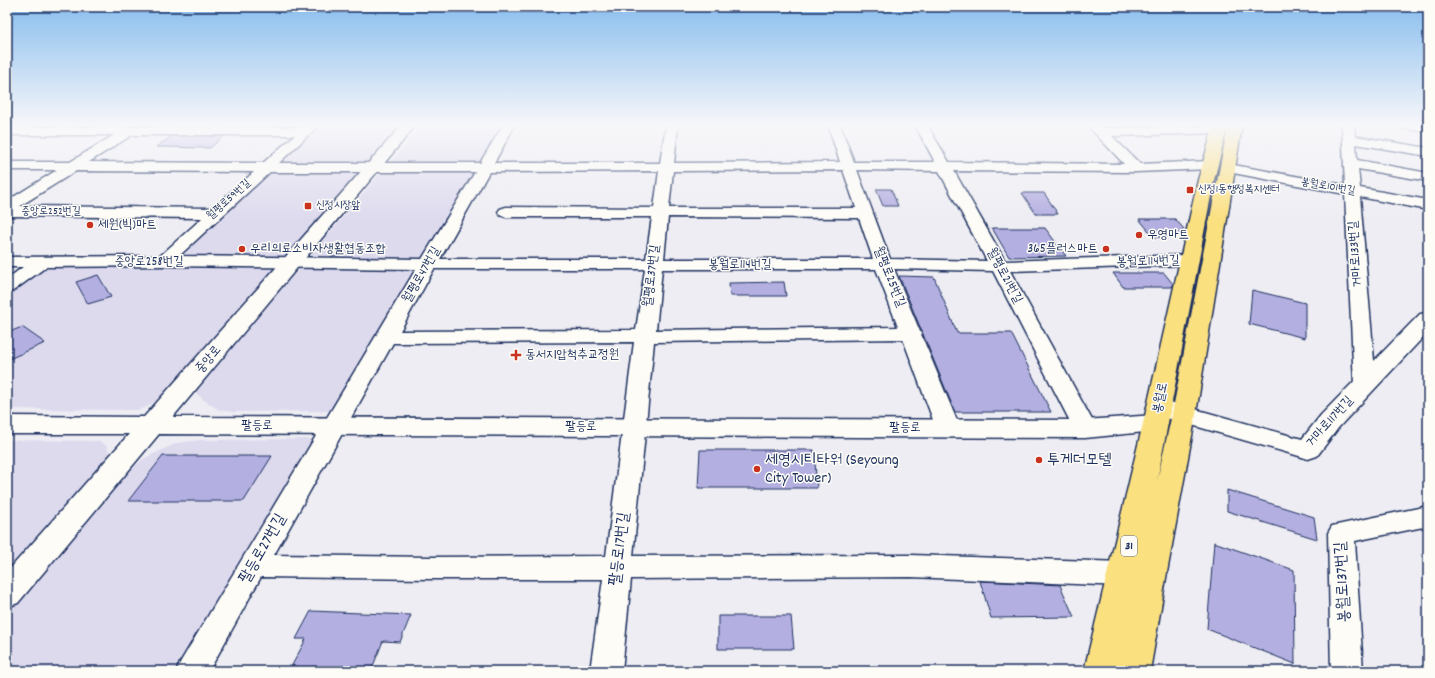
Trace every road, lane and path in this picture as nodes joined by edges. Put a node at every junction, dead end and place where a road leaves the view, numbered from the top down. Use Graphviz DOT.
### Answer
graph roads {
  1 [pos="89,157"];
  2 [pos="278,157"];
  3 [pos="382,157"];
  4 [pos="491,157"];
  5 [pos="668,157"];
  6 [pos="845,157"];
  7 [pos="938,157"];
  8 [pos="1125,157"];
  9 [pos="1218,157"];
  10 [pos="1223,157"];
  11 [pos="1350,157"];
  12 [pos="1350,163"];
  13 [pos="7,166"];
  14 [pos="74,166"];
  15 [pos="848,166"];
  16 [pos="266,167"];
  17 [pos="485,167"];
  18 [pos="944,167"];
  19 [pos="372,168"];
  20 [pos="667,168"];
  21 [pos="1136,168"];
  22 [pos="1217,174"];
  23 [pos="1428,177"];
  24 [pos="1352,191"];
  25 [pos="1428,205"];
  26 [pos="7,208"];
  27 [pos="7,211"];
  28 [pos="506,212"];
  29 [pos="661,212"];
  30 [pos="215,213"];
  31 [pos="865,213"];
  32 [pos="1189,260"];
  33 [pos="164,261"];
  34 [pos="7,262"];
  35 [pos="42,262"];
  36 [pos="291,264"];
  37 [pos="428,264"];
  38 [pos="883,264"];
  39 [pos="653,265"];
  40 [pos="999,266"];
  41 [pos="7,287"];
  42 [pos="1428,319"];
  43 [pos="911,333"];
  44 [pos="644,336"];
  45 [pos="386,337"];
  46 [pos="1365,384"];
  47 [pos="1166,415"];
  48 [pos="7,425"];
  49 [pos="153,426"];
  50 [pos="334,426"];
  51 [pos="634,427"];
  52 [pos="948,428"];
  53 [pos="1085,429"];
  54 [pos="1428,516"];
  55 [pos="253,566"];
  56 [pos="618,567"];
  57 [pos="1123,574"];
  58 [pos="7,594"];
  59 [pos="1111,670"];
  60 [pos="192,671"];
  61 [pos="606,671"];
  62 [pos="1347,671"];
  1 -- 14 [label="street"];
  2 -- 16 [label="street, 월평로59번길"];
  3 -- 19 [label="main road, 중앙로"];
  4 -- 17 [label="street, 월평로47번길"];
  5 -- 20 [label="street, 월평로37번길"];
  6 -- 15 [label="street, 월평로25번길"];
  7 -- 18 [label="street, 월평로21번길"];
  8 -- 21 [label="street"];
  9 -- 22 [label="main road, 봉월로 / 31"];
  10 -- 22 [label="main road"];
  11 -- 12 [label="street, 거마로133번길"];
  12 -- 23 [label="street"];
  12 -- 24 [label="street, 거마로133번길"];
  13 -- 14 [label="street, 봉월로101번길"];
  14 -- 16 [label="street, 봉월로101번길"];
  14 -- 26 [label="street"];
  15 -- 18 [label="street, 봉월로101번길"];
  15 -- 20 [label="street, 봉월로101번길"];
  15 -- 31 [label="street, 월평로25번길"];
  16 -- 19 [label="street, 봉월로101번길"];
  16 -- 30 [label="street, 월평로59번길"];
  17 -- 19 [label="street, 봉월로101번길"];
  17 -- 20 [label="street, 봉월로101번길"];
  17 -- 37 [label="street, 월평로47번길"];
  18 -- 21 [label="street, 봉월로101번길"];
  18 -- 40 [label="street, 월평로21번길"];
  19 -- 36 [label="main road, 중앙로"];
  20 -- 29 [label="street, 월평로37번길"];
  21 -- 22 [label="street, 봉월로101번길"];
  22 -- 24 [label="street, 봉월로101번길"];
  22 -- 32 [label="main road, 봉월로 / 31"];
  22 -- 47 [label="main road"];
  24 -- 25 [label="street, 봉월로101번길"];
  24 -- 46 [label="street, 거마로133번길"];
  27 -- 30 [label="street, 중앙로252번길"];
  28 -- 29 [label="street"];
  29 -- 31 [label="street"];
  29 -- 39 [label="street, 월평로37번길"];
  30 -- 33 [label="street, 월평로59번길"];
  31 -- 38 [label="street, 월평로25번길"];
  32 -- 40 [label="street, 봉월로114번길"];
  32 -- 47 [label="main road, 봉월로 / 31"];
  33 -- 35 [label="street, 중앙로258번길"];
  33 -- 36 [label="street, 중앙로258번길"];
  34 -- 35 [label="street, 중앙로258번길"];
  35 -- 41 [label="street"];
  36 -- 37 [label="street, 봉월로114번길"];
  36 -- 49 [label="main road, 중앙로"];
  37 -- 39 [label="street, 봉월로114번길"];
  37 -- 45 [label="street, 월평로47번길"];
  38 -- 39 [label="street, 봉월로114번길"];
  38 -- 40 [label="street, 봉월로114번길"];
  38 -- 43 [label="street, 월평로25번길"];
  39 -- 44 [label="street, 월평로37번길"];
  40 -- 53 [label="street, 월평로21번길"];
  42 -- 46 [label="main road, 거마로117번길"];
  43 -- 44 [label="street"];
  43 -- 52 [label="street, 월평로25번길"];
  44 -- 45 [label="street"];
  44 -- 51 [label="street, 월평로37번길"];
  45 -- 50 [label="street, 월평로47번길"];
  46 -- 47 [label="main road, 거마로117번길"];
  47 -- 53 [label="main road, 팔등로"];
  47 -- 57 [label="main road, 봉월로 / 31"];
  47 -- 59 [label="main road"];
  48 -- 49 [label="main road, 팔등로"];
  49 -- 50 [label="main road, 팔등로"];
  49 -- 58 [label="main road, 중앙로"];
  50 -- 51 [label="main road, 팔등로"];
  50 -- 55 [label="street, 팔등로27번길"];
  51 -- 52 [label="main road, 팔등로"];
  51 -- 56 [label="street, 팔등로17번길"];
  52 -- 53 [label="main road, 팔등로"];
  54 -- 62 [label="street, 봉월로137번길"];
  55 -- 56 [label="street"];
  55 -- 60 [label="street, 팔등로27번길"];
  56 -- 57 [label="street"];
  56 -- 61 [label="street, 팔등로17번길"];
  57 -- 59 [label="main road, 봉월로 / 31"];
}
